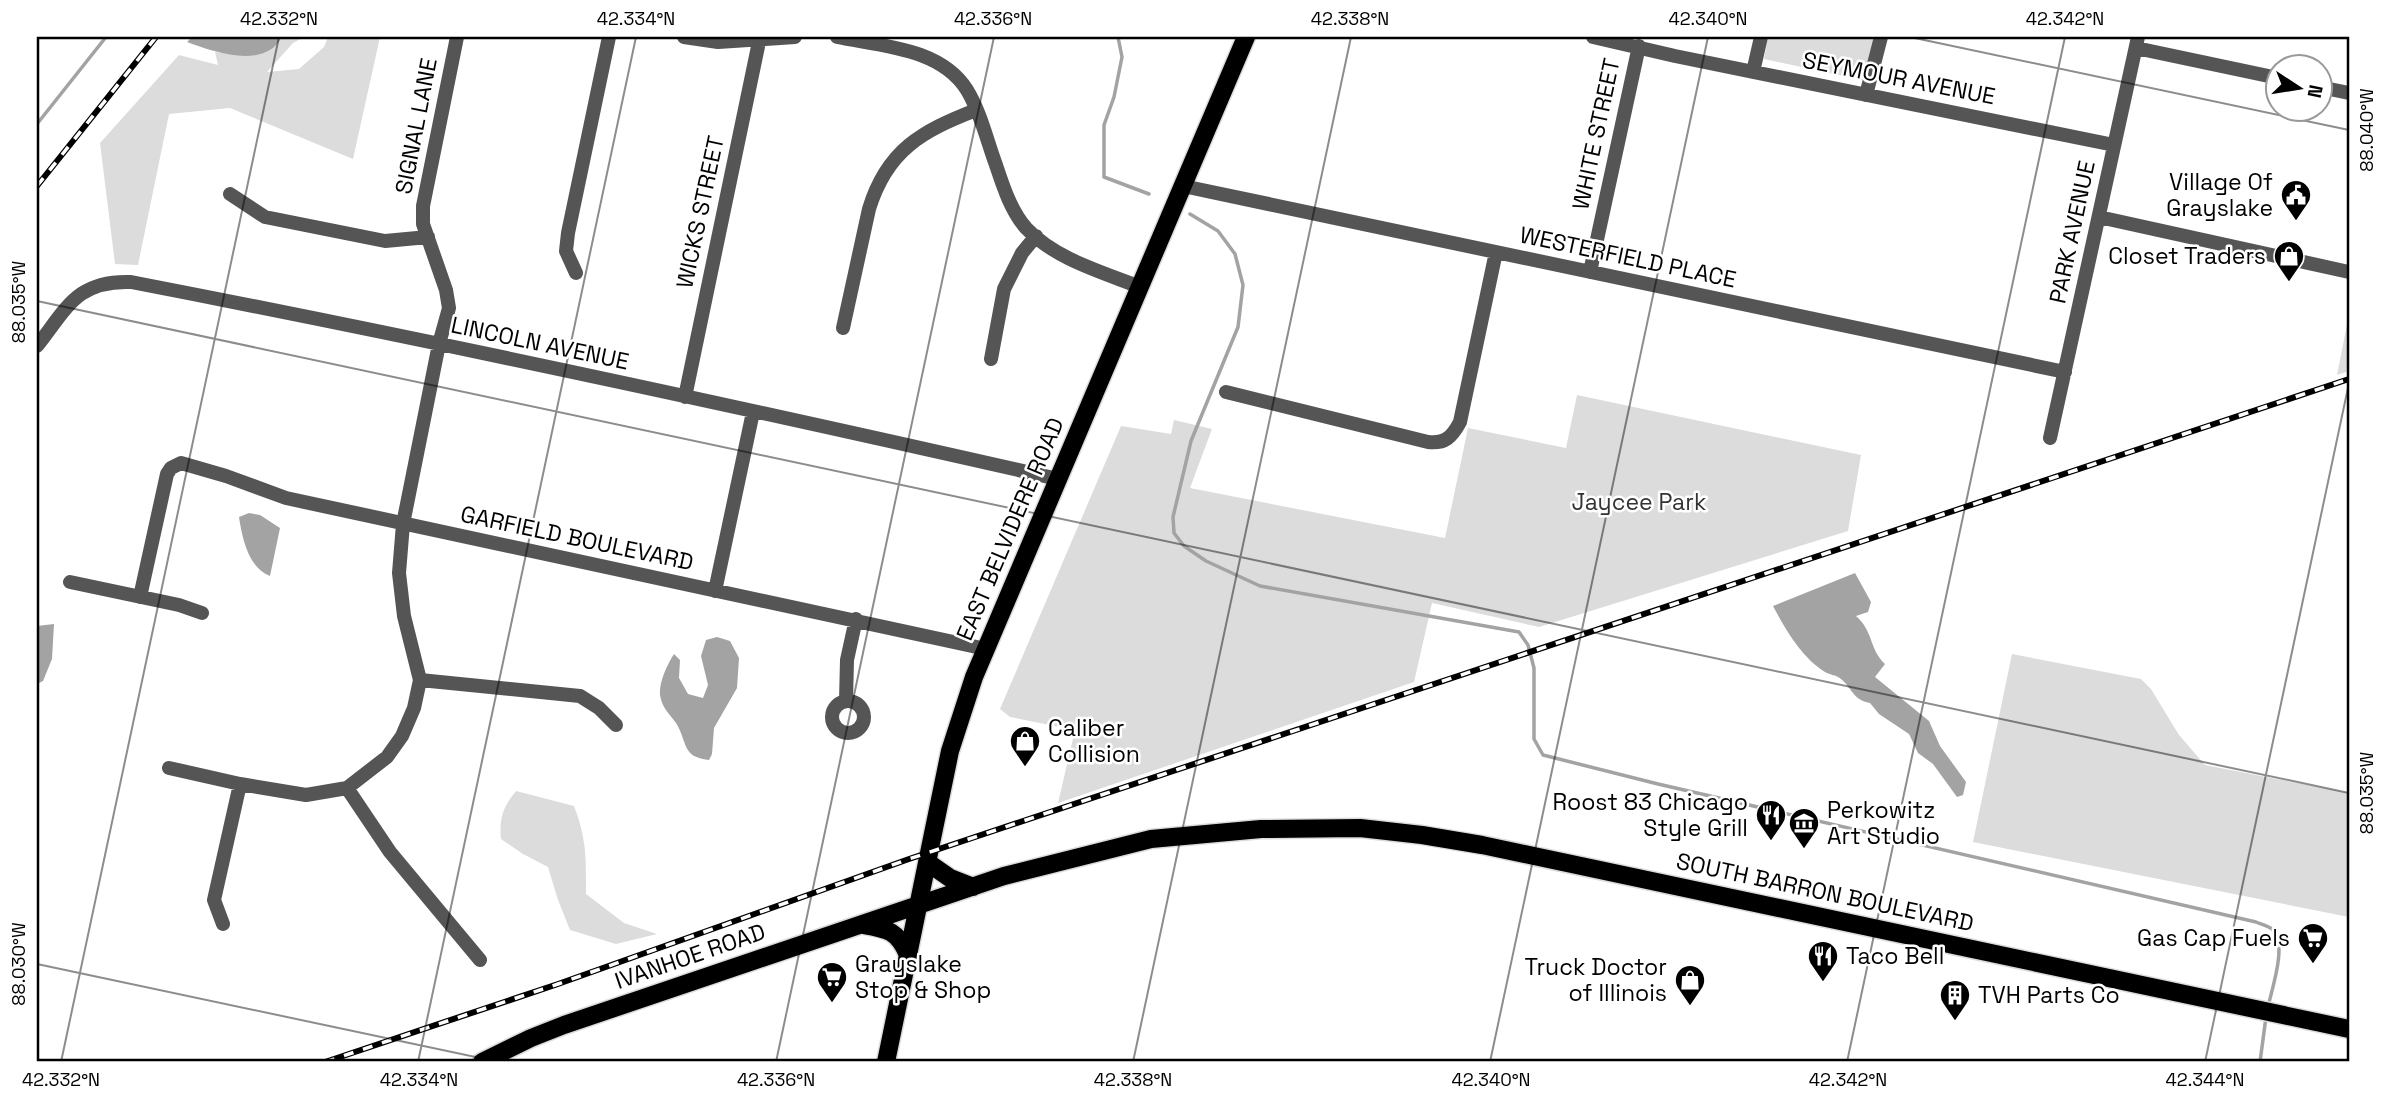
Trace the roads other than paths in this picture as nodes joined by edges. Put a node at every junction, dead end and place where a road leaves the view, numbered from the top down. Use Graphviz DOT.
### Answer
graph roads {
  1 [pos="457,37"];
  2 [pos="609,37"];
  3 [pos="684,37"];
  4 [pos="795,37"];
  5 [pos="837,37"];
  6 [pos="1246,37"];
  7 [pos="1593,37"];
  8 [pos="1761,37"];
  9 [pos="1881,37"];
  10 [pos="760,38"];
  11 [pos="2137,42"];
  12 [pos="1639,46"];
  13 [pos="1753,72"];
  14 [pos="2264,75"];
  15 [pos="1866,94"];
  16 [pos="976,110"];
  17 [pos="2115,145"];
  18 [pos="1183,186"];
  19 [pos="230,194"];
  20 [pos="2099,217"];
  21 [pos="1036,236"];
  22 [pos="428,237"];
  23 [pos="1496,252"];
  24 [pos="1590,272"];
  25 [pos="2349,272"];
  26 [pos="576,274"];
  27 [pos="1140,287"];
  28 [pos="843,328"];
  29 [pos="439,344"];
  30 [pos="37,346"];
  31 [pos="991,359"];
  32 [pos="2064,372"];
  33 [pos="1226,392"];
  34 [pos="685,397"];
  35 [pos="753,412"];
  36 [pos="2050,438"];
  37 [pos="1058,479"];
  38 [pos="402,524"];
  39 [pos="70,582"];
  40 [pos="715,591"];
  41 [pos="140,597"];
  42 [pos="202,613"];
  43 [pos="856,619"];
  44 [pos="986,649"];
  45 [pos="420,680"];
  46 [pos="846,701"];
  47 [pos="616,725"];
  48 [pos="169,768"];
  49 [pos="240,784"];
  50 [pos="347,788"];
  51 [pos="927,862"];
  52 [pos="973,887"];
  53 [pos="918,905"];
  54 [pos="223,924"];
  55 [pos="861,925"];
  56 [pos="908,955"];
  57 [pos="480,960"];
  58 [pos="2349,1029"];
  59 [pos="482,1062"];
  60 [pos="886,1062"];
  1 -- 22 [label="street, SIGNAL LANE"];
  2 -- 26 [label="street"];
  3 -- 10 [label="street"];
  4 -- 10 [label="street"];
  5 -- 16 [label="street"];
  6 -- 18 [label="main road, EAST BELVIDERE ROAD"];
  7 -- 12 [label="street, SEYMOUR AVENUE"];
  8 -- 13 [label="street"];
  9 -- 15 [label="street"];
  10 -- 34 [label="street, WICKS STREET"];
  11 -- 14 [label="street"];
  11 -- 17 [label="street, PARK AVENUE"];
  12 -- 13 [label="street, SEYMOUR AVENUE"];
  12 -- 24 [label="street, WHITE STREET"];
  13 -- 15 [label="street, SEYMOUR AVENUE"];
  15 -- 17 [label="street, SEYMOUR AVENUE"];
  16 -- 21 [label="street"];
  16 -- 28 [label="street"];
  17 -- 20 [label="street, PARK AVENUE"];
  18 -- 23 [label="street, WESTERFIELD PLACE"];
  18 -- 27 [label="main road, EAST BELVIDERE ROAD"];
  19 -- 22 [label="street"];
  20 -- 25 [label="street"];
  20 -- 32 [label="street, PARK AVENUE"];
  21 -- 27 [label="street"];
  21 -- 31 [label="street"];
  22 -- 29 [label="street, SIGNAL LANE"];
  23 -- 24 [label="street, WESTERFIELD PLACE"];
  23 -- 33 [label="street"];
  24 -- 32 [label="street, WESTERFIELD PLACE"];
  27 -- 37 [label="main road, EAST BELVIDERE ROAD"];
  29 -- 30 [label="street, LINCOLN AVENUE"];
  29 -- 34 [label="street, LINCOLN AVENUE"];
  29 -- 38 [label="street, SIGNAL LANE"];
  32 -- 36 [label="street, PARK AVENUE"];
  34 -- 35 [label="street, LINCOLN AVENUE"];
  35 -- 37 [label="street, LINCOLN AVENUE"];
  35 -- 40 [label="street"];
  37 -- 44 [label="main road, EAST BELVIDERE ROAD"];
  38 -- 40 [label="street, GARFIELD BOULEVARD"];
  38 -- 41 [label="street, GARFIELD BOULEVARD"];
  38 -- 45 [label="street, SIGNAL LANE"];
  39 -- 41 [label="street"];
  40 -- 43 [label="street, GARFIELD BOULEVARD"];
  41 -- 42 [label="street"];
  43 -- 44 [label="street, GARFIELD BOULEVARD"];
  43 -- 46 [label="street"];
  44 -- 51 [label="main road, EAST BELVIDERE ROAD"];
  45 -- 47 [label="street"];
  45 -- 50 [label="street"];
  48 -- 49 [label="street"];
  49 -- 50 [label="street"];
  49 -- 54 [label="street"];
  50 -- 57 [label="street"];
  51 -- 52 [label="main road"];
  51 -- 53 [label="main road, EAST BELVIDERE ROAD"];
  52 -- 53 [label="main road, SOUTH BARRON BOULEVARD"];
  52 -- 58 [label="main road, SOUTH BARRON BOULEVARD"];
  53 -- 55 [label="main road, IVANHOE ROAD"];
  53 -- 56 [label="main road, EAST BELVIDERE ROAD"];
  55 -- 56 [label="main road"];
  55 -- 59 [label="main road, IVANHOE ROAD"];
  56 -- 60 [label="main road, EAST BELVIDERE ROAD"];
}
